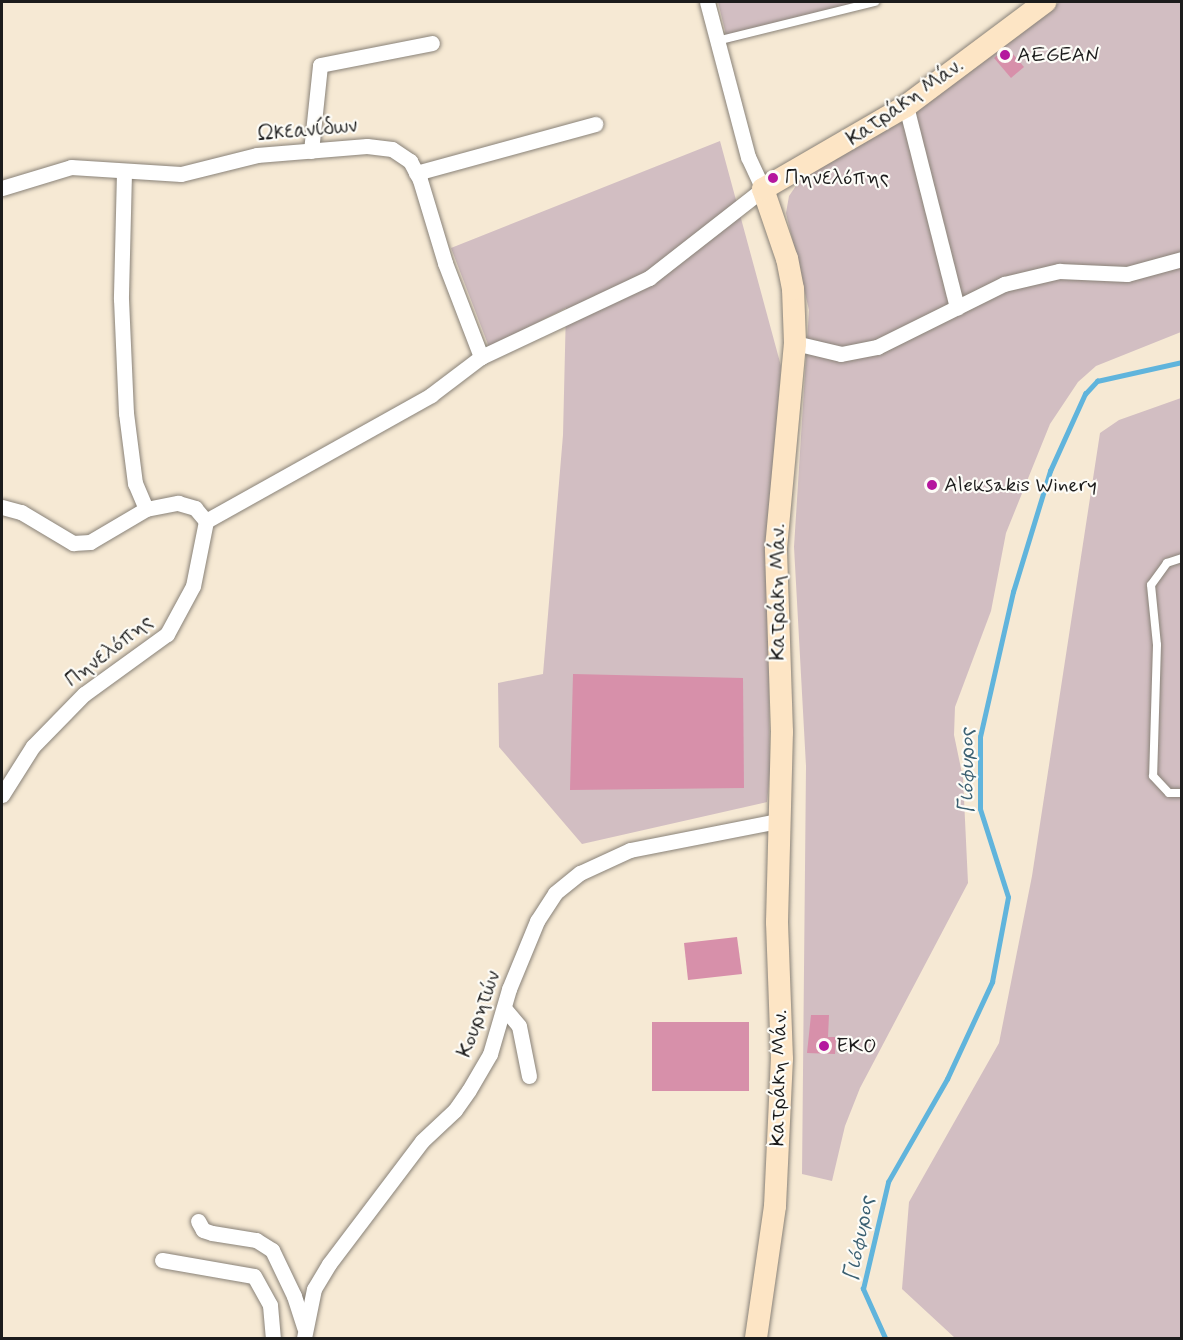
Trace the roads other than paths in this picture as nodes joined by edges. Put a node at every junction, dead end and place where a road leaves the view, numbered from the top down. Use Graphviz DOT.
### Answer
graph roads {
  1 [pos="707,2"];
  2 [pos="875,2"];
  3 [pos="1045,2"];
  4 [pos="717,41"];
  5 [pos="432,43"];
  6 [pos="906,106"];
  7 [pos="595,124"];
  8 [pos="311,151"];
  9 [pos="124,172"];
  10 [pos="417,173"];
  11 [pos="2,188"];
  12 [pos="763,189"];
  13 [pos="1182,259"];
  14 [pos="957,308"];
  15 [pos="795,343"];
  16 [pos="481,357"];
  17 [pos="2,507"];
  18 [pos="146,509"];
  19 [pos="206,521"];
  20 [pos="1182,558"];
  21 [pos="1182,793"];
  22 [pos="2,795"];
  23 [pos="778,821"];
  24 [pos="504,1008"];
  25 [pos="529,1076"];
  26 [pos="198,1221"];
  27 [pos="162,1260"];
  28 [pos="304,1336"];
  29 [pos="273,1338"];
  30 [pos="756,1338"];
  1 -- 4 [label="street"];
  2 -- 4 [label="lane"];
  3 -- 6 [label="street, Κατράκη Μάν."];
  4 -- 12 [label="street"];
  5 -- 8 [label="street"];
  6 -- 12 [label="street, Κατράκη Μάν."];
  6 -- 14 [label="street"];
  7 -- 10 [label="street"];
  8 -- 9 [label="street, Ωκεανίδων"];
  8 -- 10 [label="street, Ωκεανίδων"];
  9 -- 11 [label="street, Ωκεανίδων"];
  9 -- 18 [label="street"];
  10 -- 16 [label="street, Ωκεανίδων"];
  12 -- 15 [label="street, Κατράκη Μάν."];
  12 -- 16 [label="street"];
  13 -- 14 [label="street"];
  14 -- 15 [label="street"];
  15 -- 23 [label="street, Κατράκη Μάν."];
  16 -- 19 [label="street"];
  17 -- 18 [label="street"];
  18 -- 19 [label="street"];
  19 -- 22 [label="street, Πηνελόπης"];
  20 -- 21 [label="lane"];
  23 -- 24 [label="street, Κουρητών"];
  23 -- 30 [label="street, Κατράκη Μάν."];
  24 -- 25 [label="street"];
  24 -- 28 [label="street, Κουρητών"];
  26 -- 28 [label="street"];
  27 -- 29 [label="street"];
}
